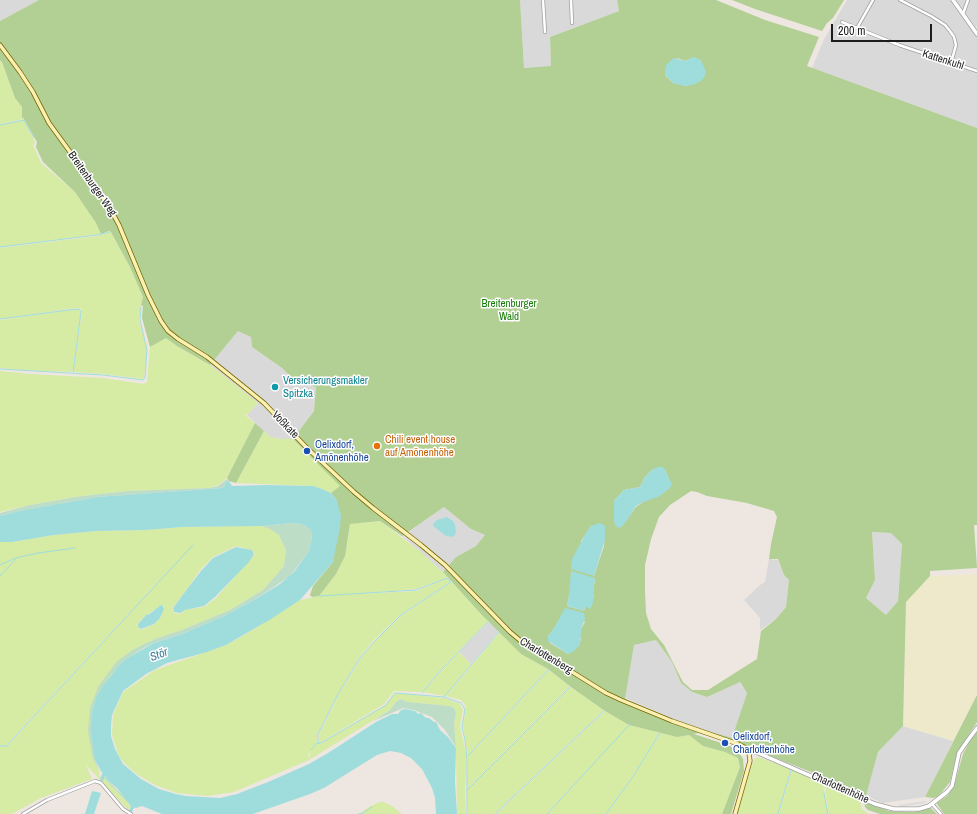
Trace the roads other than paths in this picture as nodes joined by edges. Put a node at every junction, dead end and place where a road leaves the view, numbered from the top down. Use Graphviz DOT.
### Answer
graph roads {
  1 [pos="543,0"];
  2 [pos="571,0"];
  3 [pos="873,0"];
  4 [pos="900,0"];
  5 [pos="953,0"];
  6 [pos="968,0"];
  7 [pos="963,14"];
  8 [pos="842,22"];
  9 [pos="572,23"];
  10 [pos="857,28"];
  11 [pos="545,32"];
  12 [pos="977,34"];
  13 [pos="0,45"];
  14 [pos="951,63"];
  15 [pos="977,71"];
  16 [pos="168,331"];
  17 [pos="397,526"];
  18 [pos="977,728"];
  19 [pos="748,752"];
  20 [pos="933,803"];
  21 [pos="23,814"];
  22 [pos="131,814"];
  23 [pos="734,814"];
  24 [pos="941,814"];
  1 -- 11 [label="street"];
  2 -- 9 [label="street"];
  3 -- 10 [label="street"];
  4 -- 14 [label="street"];
  5 -- 7 [label="street"];
  6 -- 7 [label="street"];
  7 -- 12 [label="street"];
  8 -- 10 [label="street, Kattenkuhl"];
  10 -- 14 [label="street, Kattenkuhl"];
  13 -- 16 [label="main road, Breitenburger Weg"];
  14 -- 15 [label="street, Kattenkuhl"];
  16 -- 17 [label="main road, Voßkate"];
  17 -- 19 [label="main road, Charlottenberg"];
  18 -- 20 [label="street"];
  19 -- 20 [label="street, Charlottenhöhe"];
  19 -- 23 [label="main road"];
  20 -- 24 [label="street"];
  21 -- 22 [label="street"];
}
